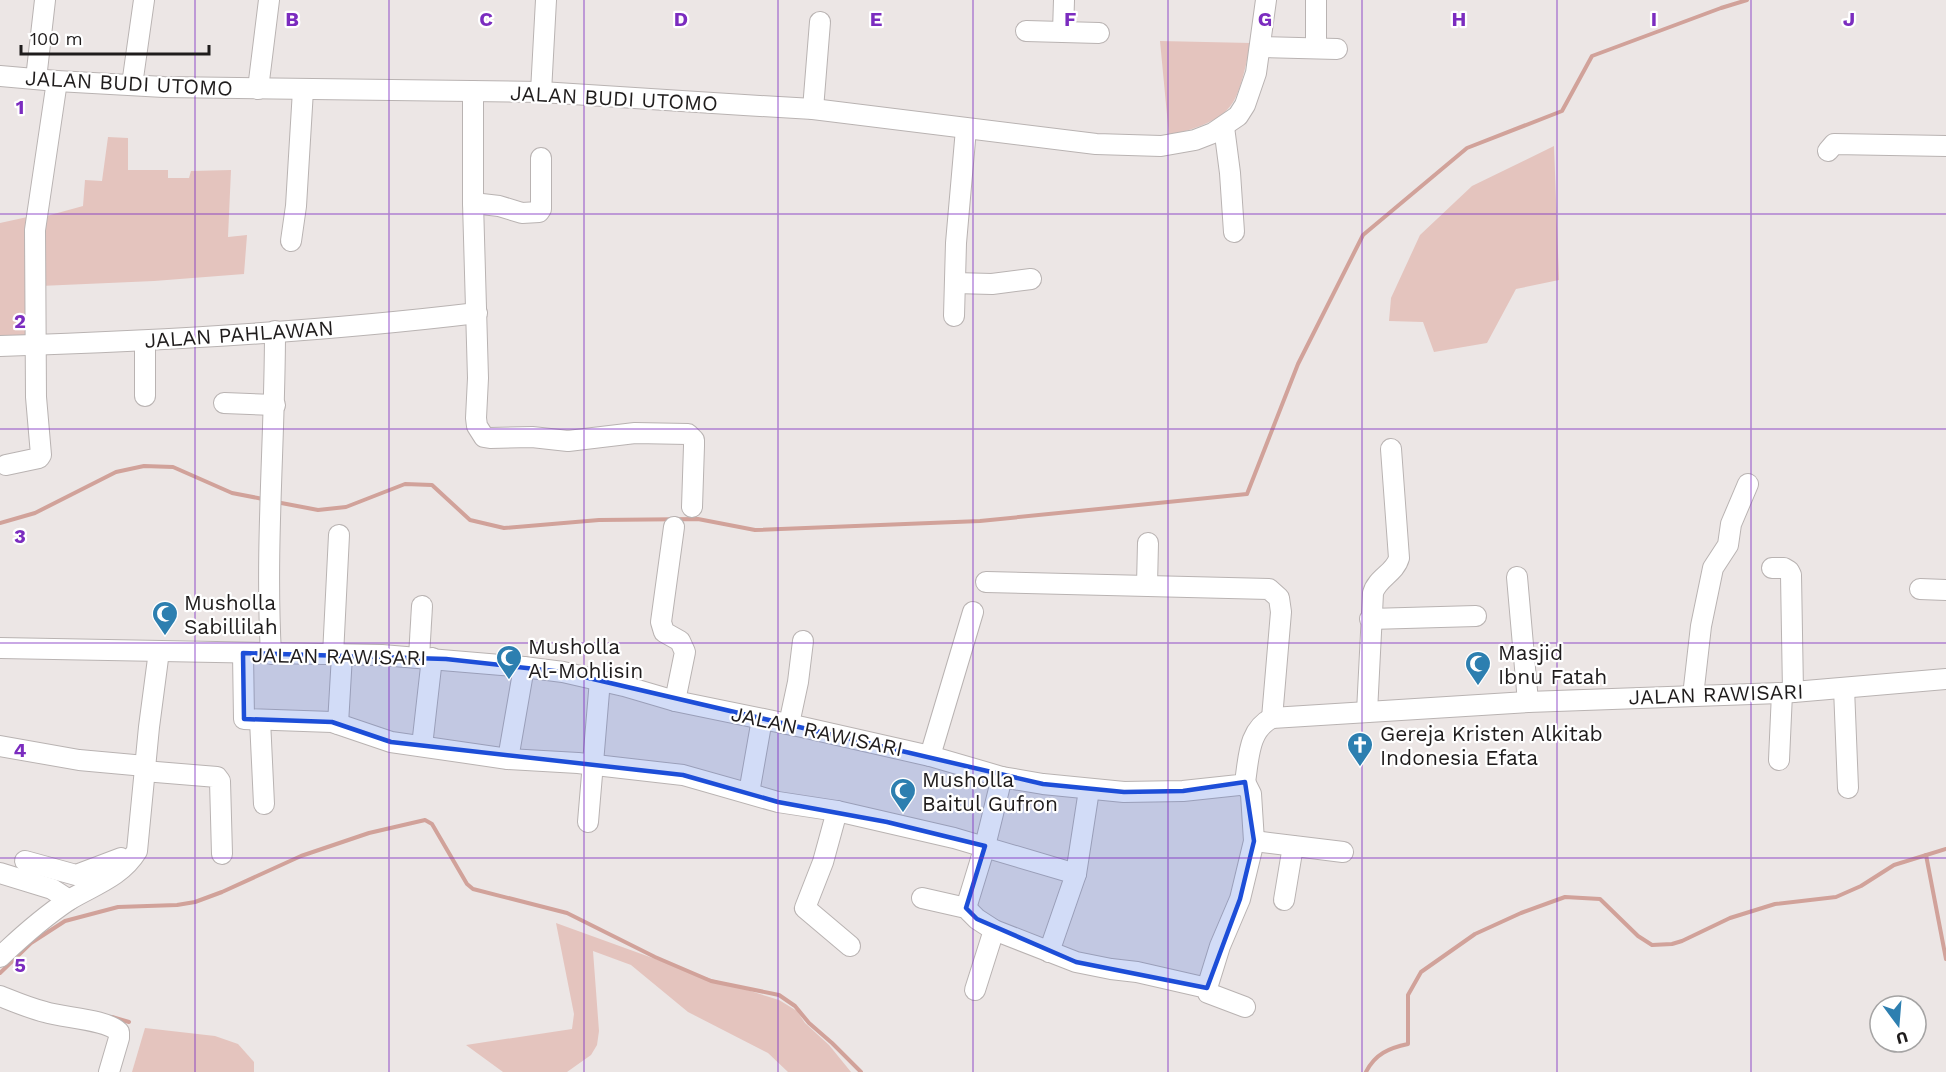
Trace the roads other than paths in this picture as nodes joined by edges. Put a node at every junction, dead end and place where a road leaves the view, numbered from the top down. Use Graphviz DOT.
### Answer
graph roads {
  1 [pos="45,0"];
  2 [pos="144,0"];
  3 [pos="269,0"];
  4 [pos="546,0"];
  5 [pos="1064,0"];
  6 [pos="1266,0"];
  7 [pos="1316,0"];
  8 [pos="820,22"];
  9 [pos="1026,31"];
  10 [pos="1063,32"];
  11 [pos="1100,33"];
  12 [pos="1260,47"];
  13 [pos="1316,48"];
  14 [pos="1337,49"];
  15 [pos="0,76"];
  16 [pos="36,79"];
  17 [pos="57,81"];
  18 [pos="132,85"];
  19 [pos="258,89"];
  20 [pos="303,90"];
  21 [pos="473,92"];
  22 [pos="541,92"];
  23 [pos="813,109"];
  24 [pos="1224,127"];
  25 [pos="966,129"];
  26 [pos="1946,146"];
  27 [pos="1828,151"];
  28 [pos="541,158"];
  29 [pos="473,203"];
  30 [pos="1234,232"];
  31 [pos="291,241"];
  32 [pos="1031,279"];
  33 [pos="955,283"];
  34 [pos="477,313"];
  35 [pos="954,316"];
  36 [pos="275,331"];
  37 [pos="145,341"];
  38 [pos="35,345"];
  39 [pos="0,346"];
  40 [pos="145,396"];
  41 [pos="224,403"];
  42 [pos="275,405"];
  43 [pos="1391,449"];
  44 [pos="6,465"];
  45 [pos="1748,484"];
  46 [pos="692,507"];
  47 [pos="674,527"];
  48 [pos="339,535"];
  49 [pos="1148,543"];
  50 [pos="1772,568"];
  51 [pos="1517,577"];
  52 [pos="986,582"];
  53 [pos="1147,585"];
  54 [pos="1920,589"];
  55 [pos="1946,590"];
  56 [pos="422,606"];
  57 [pos="973,612"];
  58 [pos="1476,616"];
  59 [pos="1370,619"];
  60 [pos="803,640"];
  61 [pos="0,648"];
  62 [pos="159,651"];
  63 [pos="243,653"];
  64 [pos="272,654"];
  65 [pos="338,655"];
  66 [pos="425,658"];
  67 [pos="524,667"];
  68 [pos="1946,679"];
  69 [pos="600,680"];
  70 [pos="1844,688"];
  71 [pos="1787,692"];
  72 [pos="1693,696"];
  73 [pos="675,701"];
  74 [pos="1528,702"];
  75 [pos="1367,712"];
  76 [pos="1272,718"];
  77 [pos="252,719"];
  78 [pos="762,719"];
  79 [pos="338,724"];
  80 [pos="789,724"];
  81 [pos="0,746"];
  82 [pos="422,746"];
  83 [pos="930,756"];
  84 [pos="508,759"];
  85 [pos="1779,760"];
  86 [pos="591,764"];
  87 [pos="145,769"];
  88 [pos="1002,777"];
  89 [pos="1245,782"];
  90 [pos="1848,788"];
  91 [pos="1089,790"];
  92 [pos="749,793"];
  93 [pos="264,804"];
  94 [pos="837,811"];
  95 [pos="588,822"];
  96 [pos="1254,841"];
  97 [pos="985,846"];
  98 [pos="1293,846"];
  99 [pos="137,851"];
  100 [pos="1343,852"];
  101 [pos="222,854"];
  102 [pos="25,861"];
  103 [pos="0,873"];
  104 [pos="1076,874"];
  105 [pos="922,898"];
  106 [pos="69,900"];
  107 [pos="1284,900"];
  108 [pos="966,908"];
  109 [pos="994,930"];
  110 [pos="850,946"];
  111 [pos="4,948"];
  112 [pos="1049,952"];
  113 [pos="1207,988"];
  114 [pos="975,990"];
  115 [pos="0,996"];
  116 [pos="1245,1007"];
  117 [pos="109,1072"];
  1 -- 16 [label="street"];
  2 -- 18 [label="street"];
  3 -- 19 [label="street"];
  4 -- 22 [label="street"];
  5 -- 10 [label="street"];
  6 -- 12 [label="street"];
  7 -- 13 [label="street"];
  8 -- 23 [label="street"];
  9 -- 10 [label="street"];
  10 -- 11 [label="street"];
  12 -- 13 [label="street"];
  12 -- 24 [label="street"];
  13 -- 14 [label="street"];
  15 -- 16 [label="street, JALAN BUDI UTOMO"];
  16 -- 17 [label="street, JALAN BUDI UTOMO"];
  17 -- 18 [label="street, JALAN BUDI UTOMO"];
  17 -- 38 [label="street"];
  18 -- 19 [label="street, JALAN BUDI UTOMO"];
  19 -- 20 [label="street, JALAN BUDI UTOMO"];
  20 -- 21 [label="street, JALAN BUDI UTOMO"];
  20 -- 31 [label="street"];
  21 -- 22 [label="street, JALAN BUDI UTOMO"];
  21 -- 29 [label="street"];
  22 -- 23 [label="street, JALAN BUDI UTOMO"];
  23 -- 25 [label="street, JALAN BUDI UTOMO"];
  24 -- 25 [label="street, JALAN BUDI UTOMO"];
  24 -- 30 [label="street"];
  25 -- 33 [label="street"];
  26 -- 27 [label="street"];
  28 -- 29 [label="street"];
  29 -- 34 [label="street"];
  32 -- 33 [label="street"];
  33 -- 35 [label="street"];
  34 -- 36 [label="street, JALAN PAHLAWAN"];
  34 -- 46 [label="street"];
  36 -- 37 [label="street, JALAN PAHLAWAN"];
  36 -- 42 [label="street"];
  37 -- 38 [label="street, JALAN PAHLAWAN"];
  37 -- 40 [label="street"];
  38 -- 39 [label="street, JALAN PAHLAWAN"];
  38 -- 44 [label="street"];
  41 -- 42 [label="street"];
  42 -- 64 [label="street"];
  43 -- 59 [label="street"];
  45 -- 72 [label="street"];
  47 -- 73 [label="street"];
  48 -- 65 [label="street"];
  49 -- 53 [label="street"];
  50 -- 71 [label="street"];
  51 -- 74 [label="street"];
  52 -- 53 [label="street"];
  53 -- 76 [label="street"];
  54 -- 55 [label="street"];
  56 -- 66 [label="street"];
  57 -- 83 [label="street"];
  58 -- 59 [label="street"];
  59 -- 75 [label="street"];
  60 -- 80 [label="street"];
  61 -- 62 [label="street, JALAN RAWISARI"];
  62 -- 63 [label="street, JALAN RAWISARI"];
  62 -- 87 [label="street"];
  63 -- 64 [label="street, JALAN RAWISARI"];
  63 -- 77 [label="street"];
  64 -- 65 [label="street, JALAN RAWISARI"];
  65 -- 66 [label="street, JALAN RAWISARI"];
  65 -- 79 [label="street"];
  66 -- 67 [label="street, JALAN RAWISARI"];
  66 -- 82 [label="street"];
  67 -- 69 [label="street, JALAN RAWISARI"];
  67 -- 84 [label="street"];
  68 -- 70 [label="street, JALAN RAWISARI"];
  69 -- 73 [label="street, JALAN RAWISARI"];
  69 -- 86 [label="street"];
  70 -- 71 [label="street, JALAN RAWISARI"];
  70 -- 90 [label="street"];
  71 -- 72 [label="street, JALAN RAWISARI"];
  71 -- 85 [label="street"];
  72 -- 74 [label="street, JALAN RAWISARI"];
  73 -- 78 [label="street, JALAN RAWISARI"];
  74 -- 75 [label="street, JALAN RAWISARI"];
  75 -- 76 [label="street, JALAN RAWISARI"];
  76 -- 89 [label="street"];
  77 -- 79 [label="street"];
  77 -- 93 [label="street"];
  78 -- 80 [label="street, JALAN RAWISARI"];
  78 -- 92 [label="street"];
  79 -- 82 [label="street"];
  80 -- 83 [label="street, JALAN RAWISARI"];
  81 -- 87 [label="street"];
  82 -- 84 [label="street"];
  83 -- 88 [label="street, JALAN RAWISARI"];
  84 -- 86 [label="street"];
  86 -- 92 [label="street"];
  86 -- 95 [label="street"];
  87 -- 99 [label="street"];
  87 -- 101 [label="street"];
  88 -- 91 [label="street, JALAN RAWISARI"];
  88 -- 97 [label="street"];
  89 -- 91 [label="street, JALAN RAWISARI"];
  89 -- 96 [label="street"];
  91 -- 104 [label="street"];
  92 -- 94 [label="street"];
  94 -- 97 [label="street"];
  94 -- 110 [label="street"];
  96 -- 98 [label="street"];
  96 -- 113 [label="street"];
  97 -- 104 [label="street"];
  97 -- 108 [label="street"];
  98 -- 100 [label="street"];
  98 -- 107 [label="street"];
  99 -- 102 [label="street"];
  99 -- 106 [label="street"];
  103 -- 106 [label="street"];
  104 -- 112 [label="street"];
  105 -- 108 [label="street"];
  106 -- 111 [label="street"];
  108 -- 109 [label="street"];
  109 -- 112 [label="street"];
  109 -- 114 [label="street"];
  112 -- 113 [label="street"];
  113 -- 116 [label="street"];
  115 -- 117 [label="street"];
}
